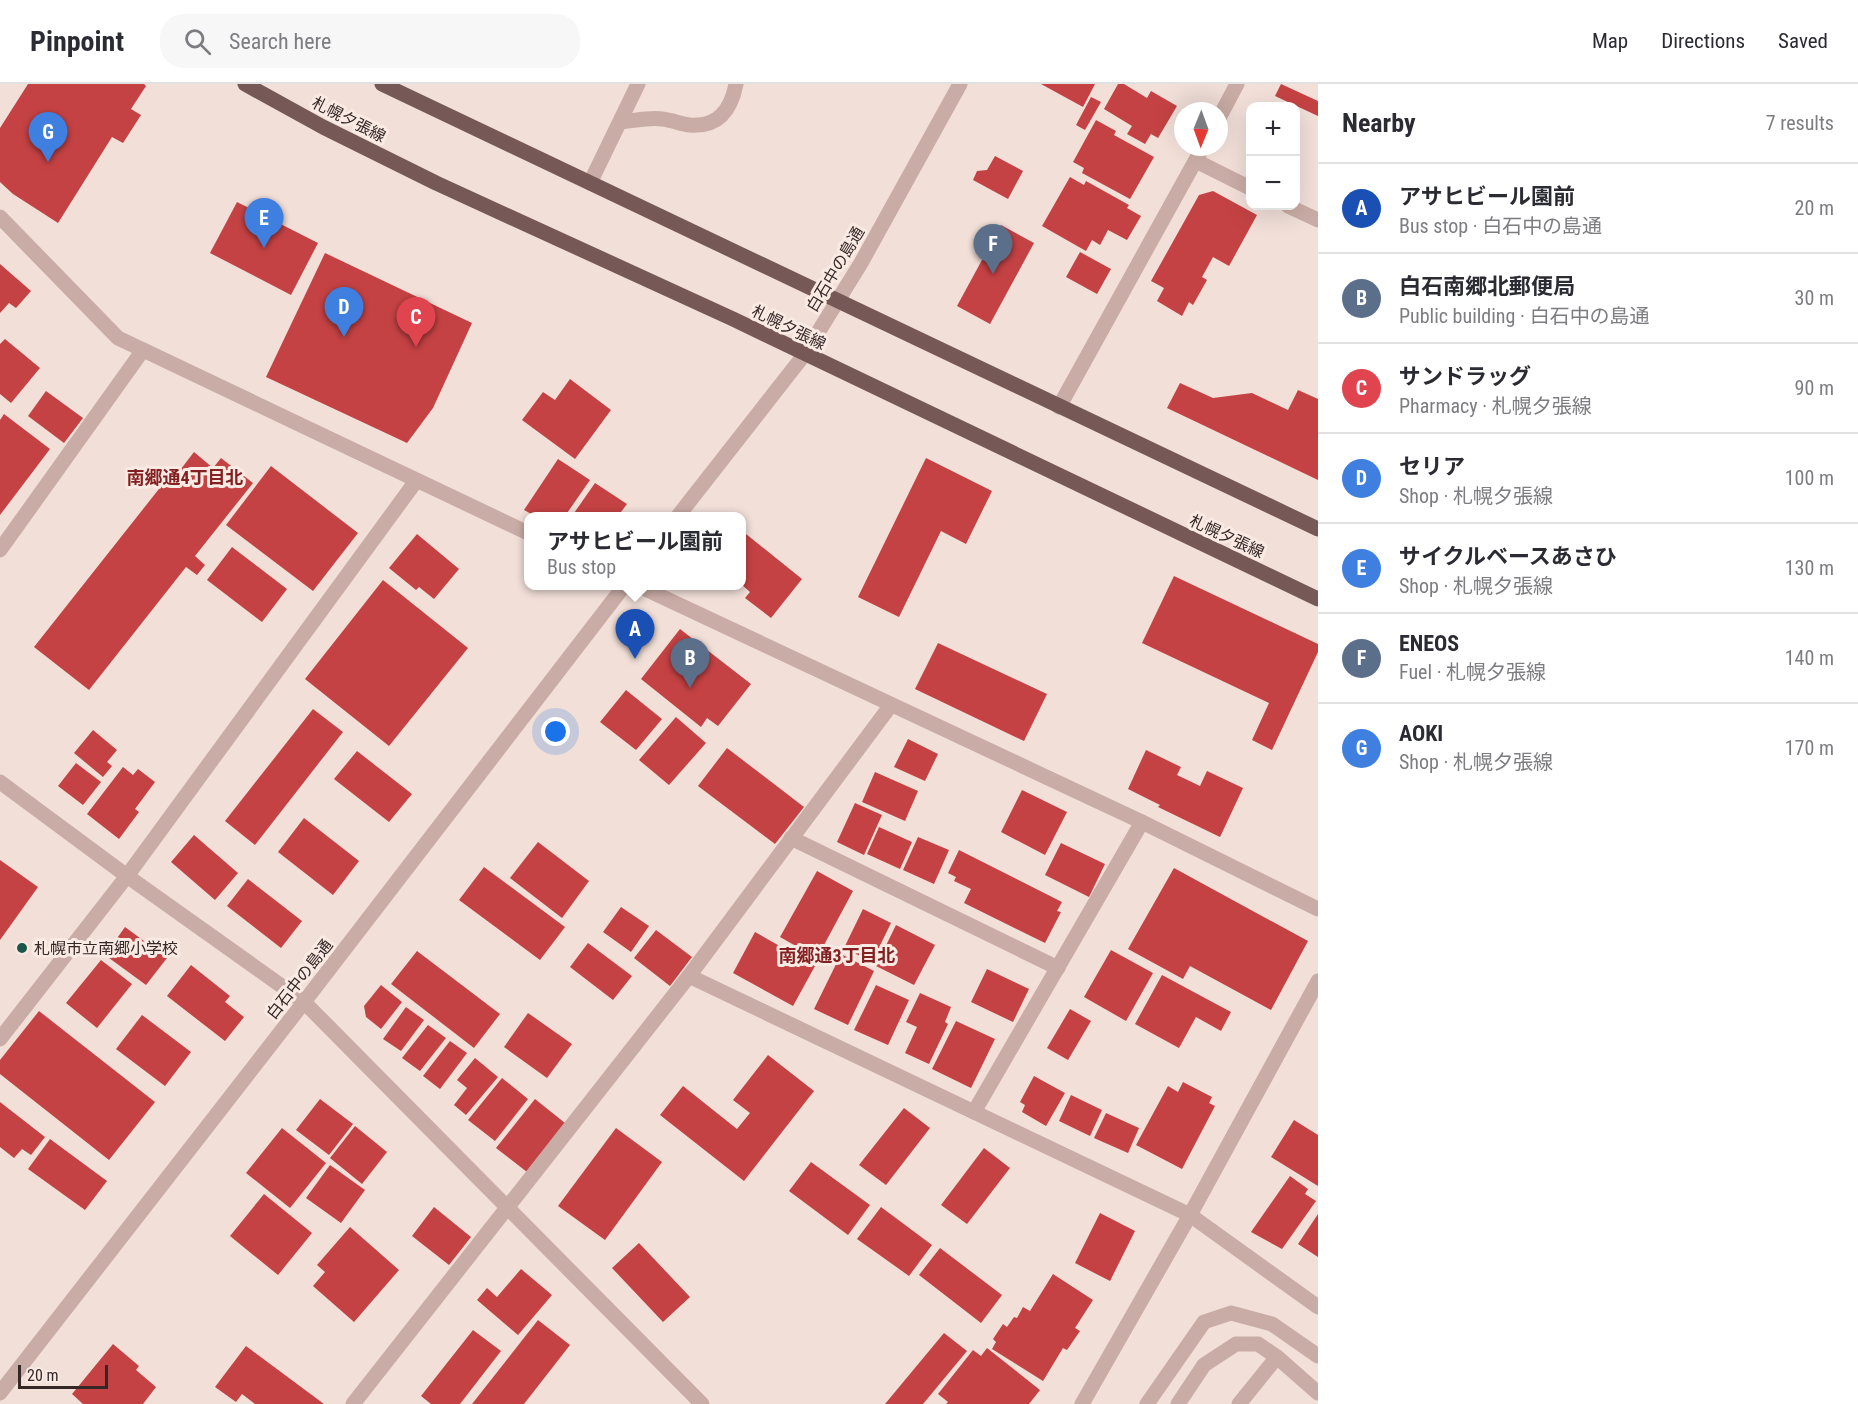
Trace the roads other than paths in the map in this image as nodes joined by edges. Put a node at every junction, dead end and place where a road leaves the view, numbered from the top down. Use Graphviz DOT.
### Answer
graph roads {
  1 [pos="245,84"];
  2 [pos="382,84"];
  3 [pos="638,84"];
  4 [pos="736,84"];
  5 [pos="960,84"];
  6 [pos="1237,84"];
  7 [pos="1227,102"];
  8 [pos="620,122"];
  9 [pos="1198,156"];
  10 [pos="1196,161"];
  11 [pos="590,183"];
  12 [pos="1246,186"];
  13 [pos="1297,210"];
  14 [pos="0,217"];
  15 [pos="1318,220"];
  16 [pos="837,301"];
  17 [pos="143,350"];
  18 [pos="804,355"];
  19 [pos="1059,407"];
  20 [pos="416,481"];
  21 [pos="681,512"];
  22 [pos="1318,529"];
  23 [pos="524,531"];
  24 [pos="0,550"];
  25 [pos="620,590"];
  26 [pos="650,590"];
  27 [pos="1318,599"];
  28 [pos="891,705"];
  29 [pos="0,783"];
  30 [pos="1142,822"];
  31 [pos="791,838"];
  32 [pos="127,876"];
  33 [pos="1318,909"];
  34 [pos="1058,968"];
  35 [pos="689,976"];
  36 [pos="1318,981"];
  37 [pos="304,1002"];
  38 [pos="0,1039"];
  39 [pos="974,1112"];
  40 [pos="507,1206"];
  41 [pos="1190,1215"];
  42 [pos="1318,1307"];
  43 [pos="1318,1356"];
  44 [pos="1277,1357"];
  45 [pos="0,1393"];
  46 [pos="1318,1393"];
  47 [pos="353,1404"];
  48 [pos="702,1404"];
  49 [pos="1082,1404"];
  50 [pos="1147,1404"];
  51 [pos="1178,1404"];
  52 [pos="1239,1404"];
  1 -- 18 [label="main road, 札幌夕張線"];
  2 -- 11 [label="main road"];
  3 -- 8 [label="street"];
  4 -- 8 [label="street"];
  5 -- 16 [label="street, 白石中の島通"];
  6 -- 7 [label="street"];
  8 -- 11 [label="street"];
  9 -- 10 [label="street"];
  10 -- 12 [label="street"];
  10 -- 19 [label="street"];
  11 -- 16 [label="main road"];
  13 -- 15 [label="street"];
  14 -- 17 [label="street"];
  16 -- 18 [label="street, 白石中の島通"];
  16 -- 19 [label="main road"];
  17 -- 20 [label="street"];
  17 -- 24 [label="street"];
  18 -- 21 [label="street, 白石中の島通"];
  18 -- 27 [label="main road, 札幌夕張線"];
  19 -- 22 [label="main road"];
  20 -- 23 [label="street"];
  20 -- 32 [label="street"];
  25 -- 37 [label="street, 白石中の島通"];
  26 -- 28 [label="street"];
  28 -- 30 [label="street"];
  28 -- 31 [label="street"];
  29 -- 32 [label="street"];
  30 -- 33 [label="street"];
  30 -- 34 [label="street"];
  31 -- 34 [label="street"];
  31 -- 35 [label="street"];
  32 -- 37 [label="street"];
  32 -- 38 [label="street"];
  34 -- 39 [label="street"];
  35 -- 39 [label="street"];
  35 -- 40 [label="street"];
  36 -- 41 [label="street"];
  37 -- 40 [label="street"];
  37 -- 45 [label="street, 白石中の島通"];
  39 -- 41 [label="street"];
  40 -- 47 [label="street"];
  40 -- 48 [label="street"];
  41 -- 42 [label="street"];
  41 -- 49 [label="street"];
  43 -- 50 [label="street"];
  44 -- 46 [label="street"];
  44 -- 51 [label="street"];
  44 -- 52 [label="street"];
}
